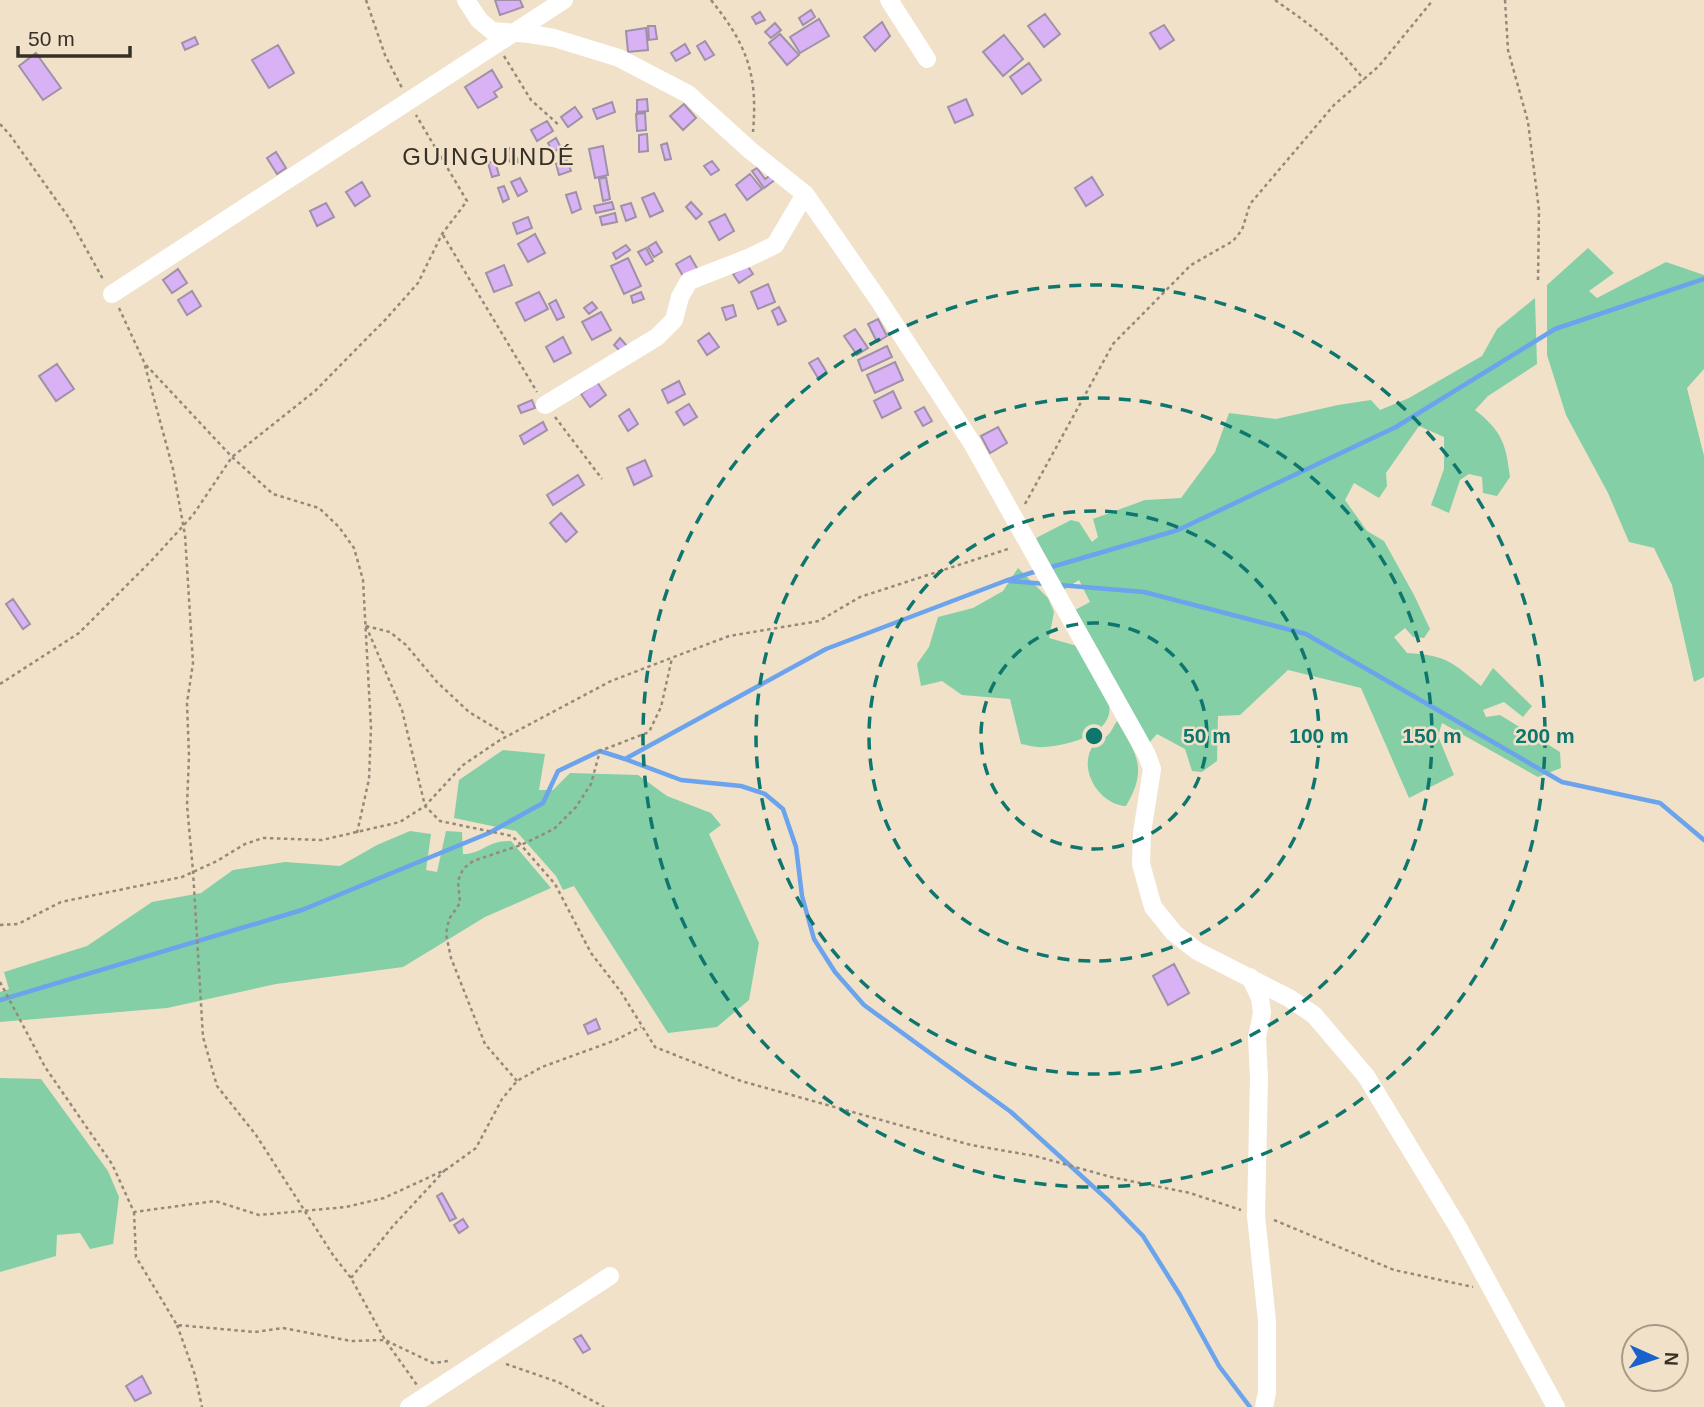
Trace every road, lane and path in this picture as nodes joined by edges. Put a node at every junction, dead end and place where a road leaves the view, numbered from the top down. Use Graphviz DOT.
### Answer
graph roads {
  1 [pos="366,0"];
  2 [pos="466,0"];
  3 [pos="564,0"];
  4 [pos="711,0"];
  5 [pos="890,0"];
  6 [pos="1275,0"];
  7 [pos="1433,0"];
  8 [pos="1504,0"];
  9 [pos="514,33"];
  10 [pos="498,44"];
  11 [pos="927,59"];
  12 [pos="1364,79"];
  13 [pos="409,102"];
  14 [pos="0,124"];
  15 [pos="560,126"];
  16 [pos="751,151"];
  17 [pos="805,194"];
  18 [pos="442,234"];
  19 [pos="1538,281"];
  20 [pos="112,294"];
  21 [pos="144,362"];
  22 [pos="545,405"];
  23 [pos="232,457"];
  24 [pos="601,479"];
  25 [pos="1016,519"];
  26 [pos="183,526"];
  27 [pos="1028,542"];
  28 [pos="366,626"];
  29 [pos="672,657"];
  30 [pos="0,684"];
  31 [pos="507,736"];
  32 [pos="425,806"];
  33 [pos="357,833"];
  34 [pos="521,845"];
  35 [pos="193,872"];
  36 [pos="0,925"];
  37 [pos="1250,977"];
  38 [pos="0,982"];
  39 [pos="642,1026"];
  40 [pos="517,1081"];
  41 [pos="447,1169"];
  42 [pos="305,1210"];
  43 [pos="134,1212"];
  44 [pos="1256,1216"];
  45 [pos="610,1276"];
  46 [pos="351,1278"];
  47 [pos="1493,1292"];
  48 [pos="177,1325"];
  49 [pos="385,1340"];
  50 [pos="486,1357"];
  51 [pos="460,1360"];
  52 [pos="426,1397"];
  53 [pos="202,1407"];
  54 [pos="409,1407"];
  55 [pos="604,1407"];
  56 [pos="1264,1407"];
  57 [pos="1556,1407"];
  1 -- 13 [label="path"];
  2 -- 9 [label="street"];
  3 -- 9 [label="street"];
  4 -- 16 [label="path"];
  5 -- 11 [label="street"];
  6 -- 12 [label="path"];
  7 -- 12 [label="path"];
  8 -- 19 [label="path"];
  9 -- 10 [label="street"];
  9 -- 16 [label="street"];
  10 -- 13 [label="street"];
  10 -- 15 [label="path"];
  12 -- 25 [label="path"];
  13 -- 18 [label="path"];
  13 -- 20 [label="street"];
  14 -- 20 [label="path"];
  16 -- 17 [label="street"];
  17 -- 22 [label="street"];
  17 -- 25 [label="street"];
  18 -- 22 [label="path"];
  18 -- 23 [label="path"];
  20 -- 21 [label="path"];
  21 -- 23 [label="path"];
  21 -- 26 [label="path"];
  22 -- 24 [label="path"];
  23 -- 26 [label="path"];
  23 -- 28 [label="path"];
  25 -- 27 [label="street"];
  26 -- 30 [label="path"];
  26 -- 35 [label="path"];
  27 -- 29 [label="path"];
  27 -- 37 [label="street"];
  28 -- 31 [label="path"];
  28 -- 32 [label="path"];
  28 -- 33 [label="path"];
  29 -- 31 [label="path"];
  29 -- 34 [label="path"];
  31 -- 32 [label="path"];
  32 -- 33 [label="path"];
  32 -- 34 [label="path"];
  33 -- 35 [label="path"];
  34 -- 39 [label="path"];
  34 -- 40 [label="path"];
  35 -- 36 [label="path"];
  35 -- 42 [label="path"];
  37 -- 44 [label="street"];
  37 -- 47 [label="street"];
  38 -- 43 [label="path"];
  39 -- 40 [label="path"];
  39 -- 44 [label="path"];
  40 -- 41 [label="path"];
  41 -- 42 [label="path"];
  41 -- 46 [label="path"];
  42 -- 43 [label="path"];
  42 -- 46 [label="path"];
  43 -- 48 [label="path"];
  44 -- 47 [label="path"];
  44 -- 56 [label="street"];
  45 -- 50 [label="street"];
  46 -- 49 [label="path"];
  47 -- 57 [label="street"];
  48 -- 49 [label="path"];
  48 -- 53 [label="path"];
  49 -- 51 [label="path"];
  49 -- 52 [label="path"];
  50 -- 52 [label="street"];
  50 -- 55 [label="path"];
  52 -- 54 [label="street"];
}
